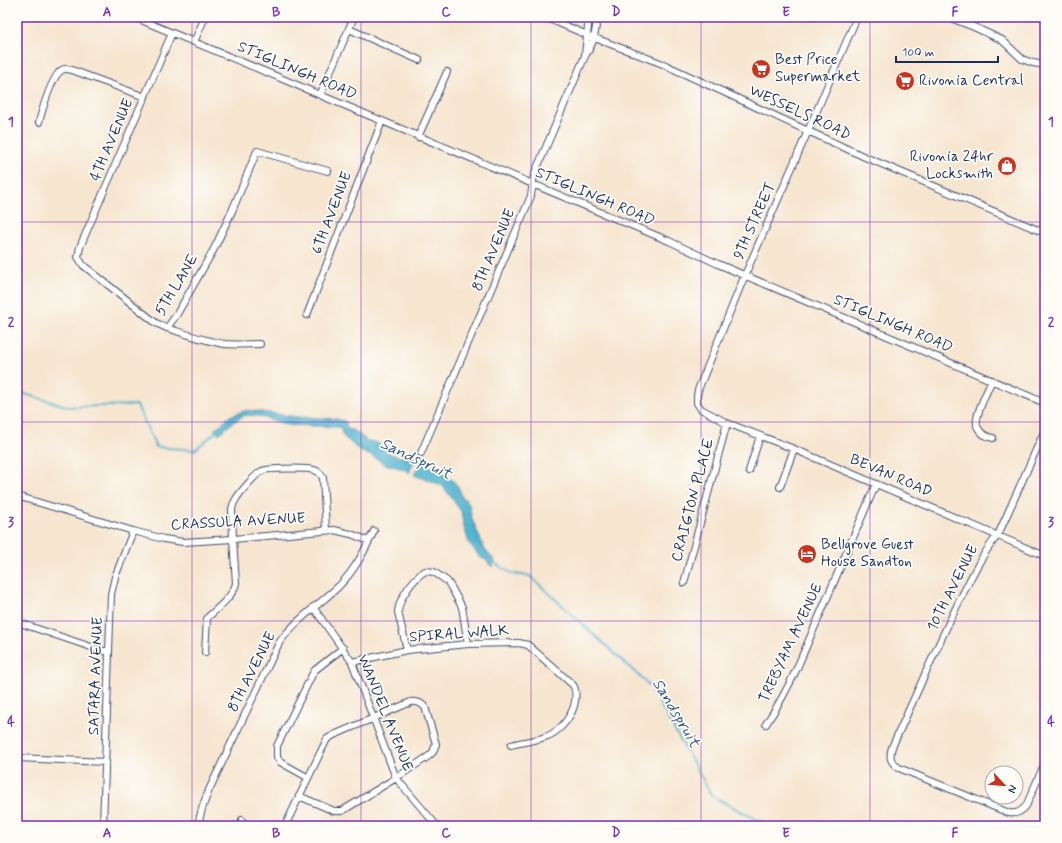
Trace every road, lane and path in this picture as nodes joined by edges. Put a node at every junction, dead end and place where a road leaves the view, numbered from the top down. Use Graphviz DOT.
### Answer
graph roads {
  1 [pos="134,17"];
  2 [pos="205,17"];
  3 [pos="354,17"];
  4 [pos="545,17"];
  5 [pos="589,17"];
  6 [pos="597,17"];
  7 [pos="857,17"];
  8 [pos="948,17"];
  9 [pos="349,29"];
  10 [pos="172,33"];
  11 [pos="587,35"];
  12 [pos="595,38"];
  13 [pos="194,42"];
  14 [pos="585,56"];
  15 [pos="419,60"];
  16 [pos="1045,65"];
  17 [pos="447,72"];
  18 [pos="320,96"];
  19 [pos="145,97"];
  20 [pos="382,121"];
  21 [pos="39,122"];
  22 [pos="808,131"];
  23 [pos="418,136"];
  24 [pos="328,171"];
  25 [pos="532,185"];
  26 [pos="1045,233"];
  27 [pos="78,257"];
  28 [pos="745,275"];
  29 [pos="306,315"];
  30 [pos="167,328"];
  31 [pos="260,344"];
  32 [pos="992,380"];
  33 [pos="1045,403"];
  34 [pos="727,423"];
  35 [pos="1045,430"];
  36 [pos="760,436"];
  37 [pos="993,438"];
  38 [pos="1042,443"];
  39 [pos="794,449"];
  40 [pos="421,453"];
  41 [pos="750,471"];
  42 [pos="876,484"];
  43 [pos="780,487"];
  44 [pos="17,496"];
  45 [pos="326,530"];
  46 [pos="133,531"];
  47 [pos="374,531"];
  48 [pos="998,535"];
  49 [pos="232,538"];
  50 [pos="369,541"];
  51 [pos="1045,556"];
  52 [pos="684,583"];
  53 [pos="314,607"];
  54 [pos="17,622"];
  55 [pos="468,644"];
  56 [pos="343,648"];
  57 [pos="406,650"];
  58 [pos="109,652"];
  59 [pos="205,652"];
  60 [pos="352,662"];
  61 [pos="373,719"];
  62 [pos="766,724"];
  63 [pos="511,744"];
  64 [pos="17,758"];
  65 [pos="106,762"];
  66 [pos="1045,763"];
  67 [pos="307,777"];
  68 [pos="396,778"];
  69 [pos="299,796"];
  70 [pos="103,826"];
  71 [pos="198,826"];
  72 [pos="285,826"];
  73 [pos="437,826"];
  1 -- 10 [label="street, STIGLINGH ROAD"];
  2 -- 13 [label="street"];
  3 -- 9 [label="street"];
  4 -- 11 [label="street, WESSELS ROAD"];
  5 -- 11 [label="street, 8TH AVENUE"];
  6 -- 12 [label="street"];
  7 -- 22 [label="street, 9TH STREET"];
  8 -- 16 [label="street"];
  9 -- 15 [label="street"];
  9 -- 18 [label="street"];
  10 -- 13 [label="street, STIGLINGH ROAD"];
  10 -- 19 [label="street, 4TH AVENUE"];
  11 -- 12 [label="street, WESSELS ROAD"];
  11 -- 14 [label="street, 8TH AVENUE"];
  12 -- 14 [label="street, 8TH AVENUE"];
  12 -- 22 [label="street, WESSELS ROAD"];
  13 -- 18 [label="street, STIGLINGH ROAD"];
  14 -- 25 [label="street, 8TH AVENUE"];
  17 -- 23 [label="street"];
  18 -- 20 [label="street, STIGLINGH ROAD"];
  19 -- 21 [label="street"];
  19 -- 27 [label="street, 4TH AVENUE"];
  20 -- 23 [label="street, STIGLINGH ROAD"];
  20 -- 29 [label="street, 6TH AVENUE"];
  22 -- 26 [label="street, WESSELS ROAD"];
  22 -- 28 [label="street, 9TH STREET"];
  23 -- 25 [label="street, STIGLINGH ROAD"];
  24 -- 30 [label="street, 5TH LANE"];
  25 -- 28 [label="street, STIGLINGH ROAD"];
  25 -- 40 [label="street, 8TH AVENUE"];
  27 -- 30 [label="street, 5TH LANE"];
  28 -- 32 [label="street, STIGLINGH ROAD"];
  28 -- 34 [label="street, 9TH STREET"];
  30 -- 31 [label="street"];
  32 -- 33 [label="street, STIGLINGH ROAD"];
  32 -- 37 [label="street"];
  34 -- 36 [label="street, BEVAN ROAD"];
  34 -- 52 [label="street, CRAIGTON PLACE"];
  35 -- 38 [label="street, 10TH AVENUE"];
  36 -- 39 [label="street, BEVAN ROAD"];
  36 -- 41 [label="street"];
  38 -- 48 [label="street, 10TH AVENUE"];
  39 -- 42 [label="street, BEVAN ROAD"];
  39 -- 43 [label="street"];
  42 -- 48 [label="street, BEVAN ROAD"];
  42 -- 62 [label="street, TREBYAM AVENUE"];
  44 -- 46 [label="street, CRASSULA AVENUE"];
  45 -- 49 [label="street, CRASSULA AVENUE"];
  45 -- 49 [label="street"];
  45 -- 50 [label="street, CRASSULA AVENUE"];
  46 -- 49 [label="street, CRASSULA AVENUE"];
  46 -- 58 [label="street, SATARA AVENUE"];
  47 -- 50 [label="street, 8TH AVENUE"];
  48 -- 51 [label="street, BEVAN ROAD"];
  48 -- 66 [label="street, 10TH AVENUE"];
  49 -- 59 [label="street"];
  50 -- 53 [label="street, 8TH AVENUE"];
  53 -- 56 [label="street, WANDEL AVENUE"];
  53 -- 71 [label="street, 8TH AVENUE"];
  54 -- 58 [label="street"];
  55 -- 57 [label="street, SPIRAL WALK"];
  55 -- 57 [label="street"];
  55 -- 63 [label="street, SPIRAL WALK"];
  56 -- 60 [label="street, WANDEL AVENUE"];
  56 -- 67 [label="street"];
  57 -- 60 [label="street, SPIRAL WALK"];
  58 -- 65 [label="street, SATARA AVENUE"];
  60 -- 61 [label="street, WANDEL AVENUE"];
  61 -- 67 [label="street"];
  61 -- 68 [label="street, WANDEL AVENUE"];
  61 -- 68 [label="street"];
  64 -- 65 [label="street"];
  65 -- 70 [label="street, SATARA AVENUE"];
  67 -- 69 [label="street"];
  68 -- 69 [label="street"];
  68 -- 73 [label="street, WANDEL AVENUE"];
  69 -- 72 [label="street"];
}
